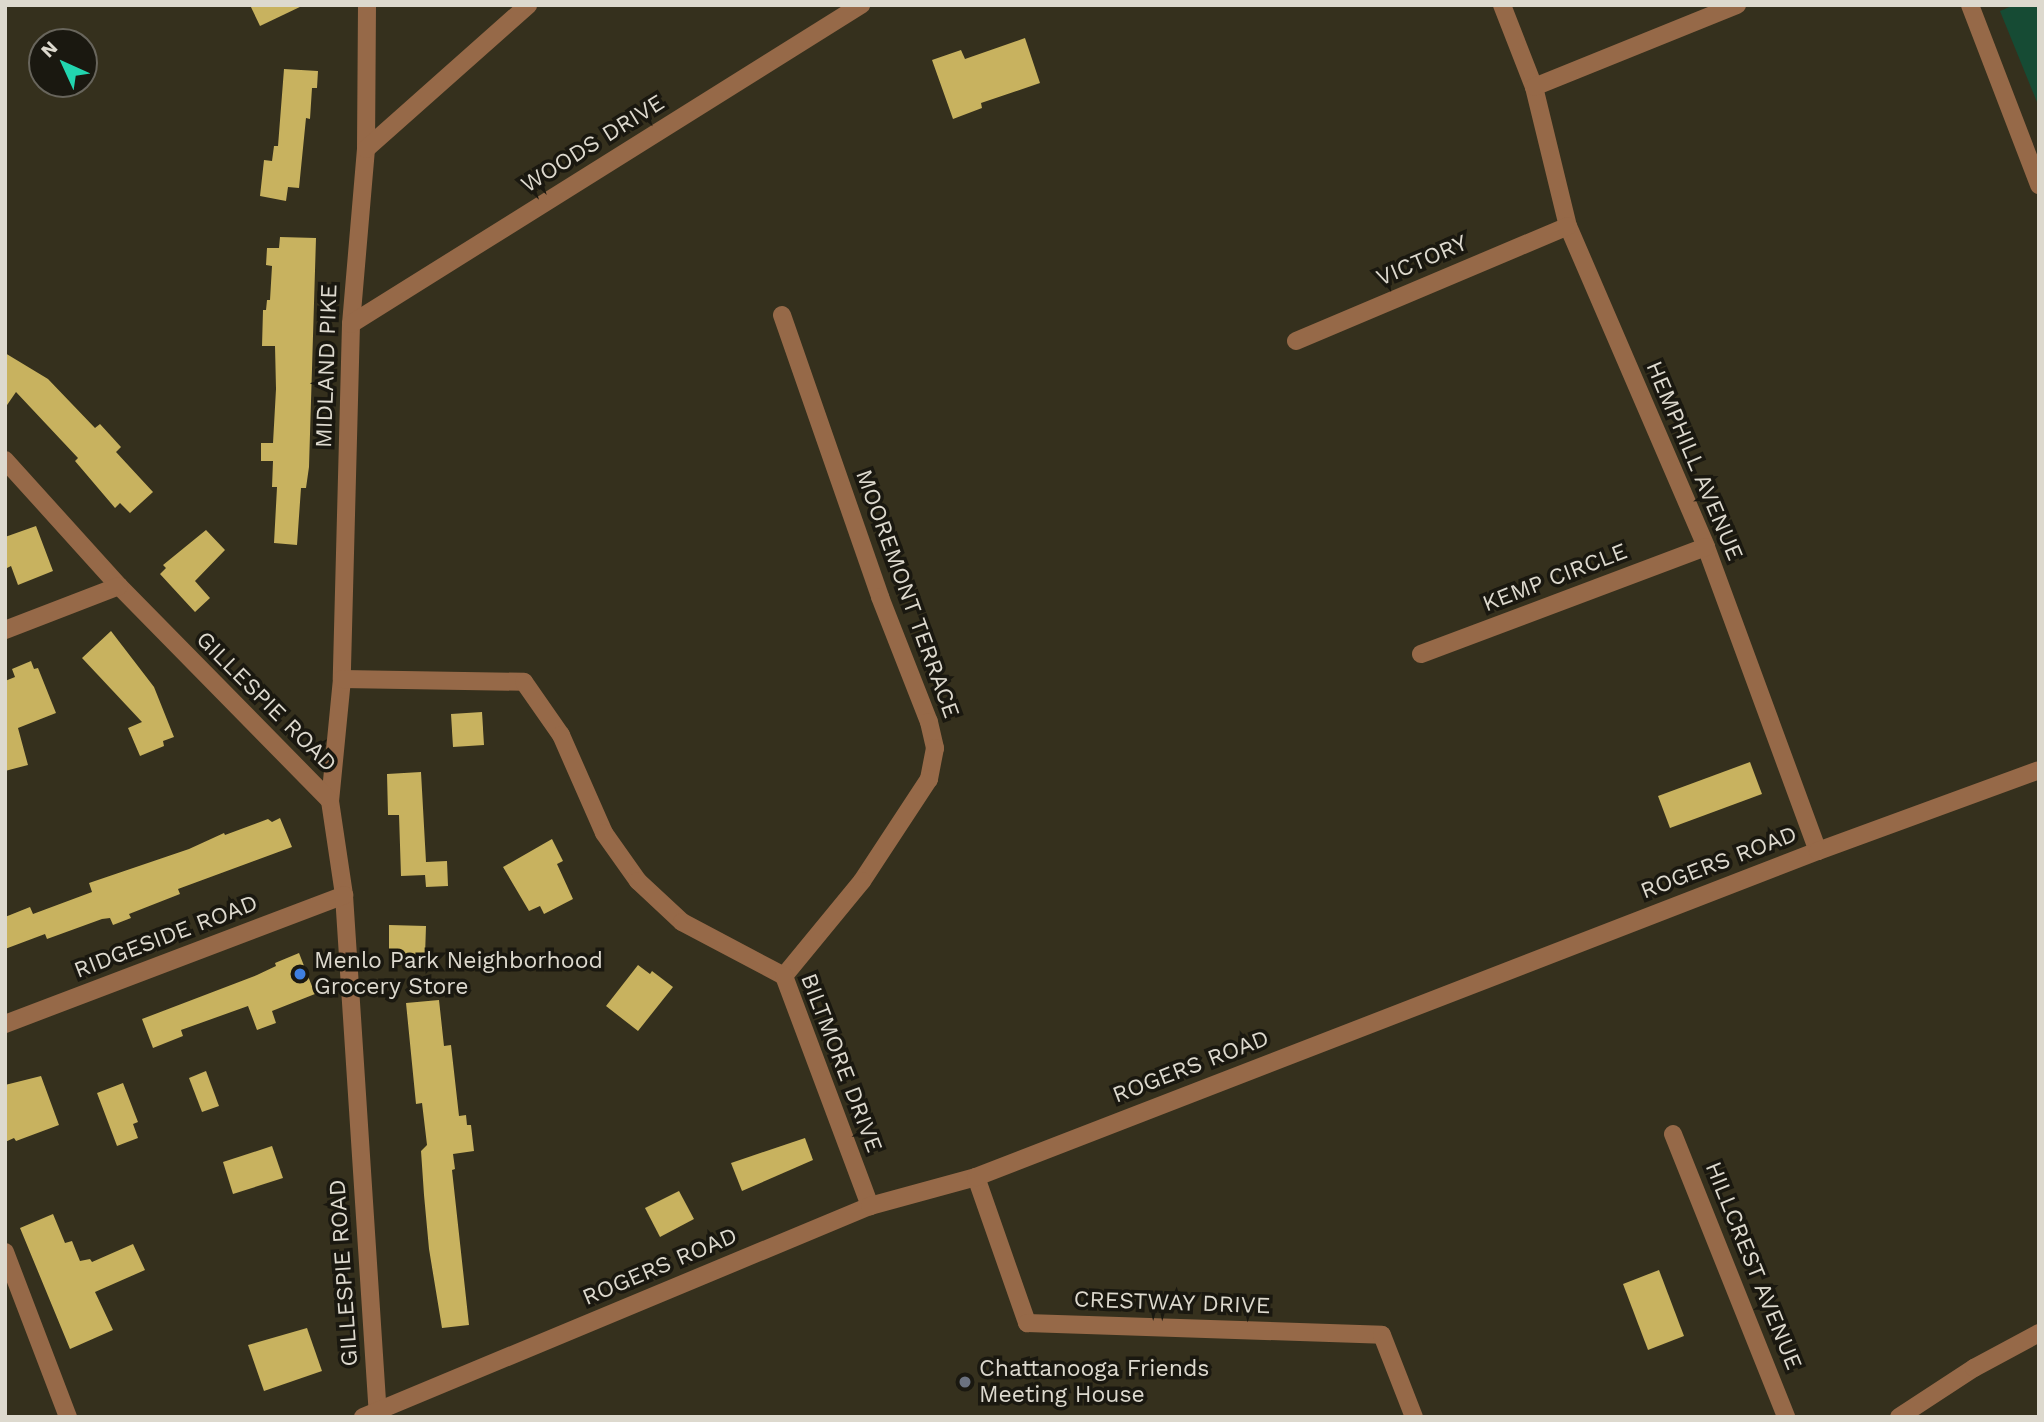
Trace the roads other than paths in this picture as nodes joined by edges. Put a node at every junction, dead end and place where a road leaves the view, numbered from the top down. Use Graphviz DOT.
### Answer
graph roads {
  1 [pos="367,5"];
  2 [pos="528,5"];
  3 [pos="860,5"];
  4 [pos="1502,5"];
  5 [pos="1737,5"];
  6 [pos="1970,5"];
  7 [pos="1534,87"];
  8 [pos="366,149"];
  9 [pos="2039,185"];
  10 [pos="1568,226"];
  11 [pos="782,315"];
  12 [pos="351,324"];
  13 [pos="1296,341"];
  14 [pos="5,460"];
  15 [pos="1706,547"];
  16 [pos="119,586"];
  17 [pos="5,630"];
  18 [pos="1421,654"];
  19 [pos="342,679"];
  20 [pos="2039,770"];
  21 [pos="330,801"];
  22 [pos="1818,851"];
  23 [pos="344,895"];
  24 [pos="785,976"];
  25 [pos="5,1024"];
  26 [pos="1673,1134"];
  27 [pos="976,1177"];
  28 [pos="870,1206"];
  29 [pos="5,1252"];
  30 [pos="2039,1333"];
  31 [pos="373,1415"];
  32 [pos="68,1417"];
  33 [pos="1414,1417"];
  34 [pos="1786,1417"];
  35 [pos="1899,1417"];
  1 -- 8 [label="street, MIDLAND PIKE"];
  2 -- 8 [label="street"];
  3 -- 12 [label="street, WOODS DRIVE"];
  4 -- 7 [label="street, HEMPHILL AVENUE"];
  5 -- 7 [label="street"];
  6 -- 9 [label="street"];
  7 -- 10 [label="street, HEMPHILL AVENUE"];
  8 -- 12 [label="street, MIDLAND PIKE"];
  10 -- 13 [label="street, VICTORY"];
  10 -- 15 [label="street, HEMPHILL AVENUE"];
  11 -- 24 [label="street, MOOREMONT TERRACE"];
  12 -- 19 [label="street, MIDLAND PIKE"];
  14 -- 16 [label="street, GILLESPIE ROAD"];
  15 -- 18 [label="street, KEMP CIRCLE"];
  15 -- 22 [label="street, HEMPHILL AVENUE"];
  16 -- 17 [label="street"];
  16 -- 21 [label="street, GILLESPIE ROAD"];
  19 -- 21 [label="street, MIDLAND PIKE"];
  19 -- 24 [label="street, BILTMORE DRIVE"];
  20 -- 22 [label="street, ROGERS ROAD"];
  21 -- 23 [label="street, GILLESPIE ROAD"];
  22 -- 27 [label="street, ROGERS ROAD"];
  23 -- 25 [label="street, RIDGESIDE ROAD"];
  23 -- 31 [label="street, GILLESPIE ROAD"];
  24 -- 28 [label="street, BILTMORE DRIVE"];
  26 -- 34 [label="street, HILLCREST AVENUE"];
  27 -- 28 [label="street, ROGERS ROAD"];
  27 -- 33 [label="street, CRESTWAY DRIVE"];
  28 -- 31 [label="street, ROGERS ROAD"];
  29 -- 32 [label="street"];
  30 -- 35 [label="street"];
}
